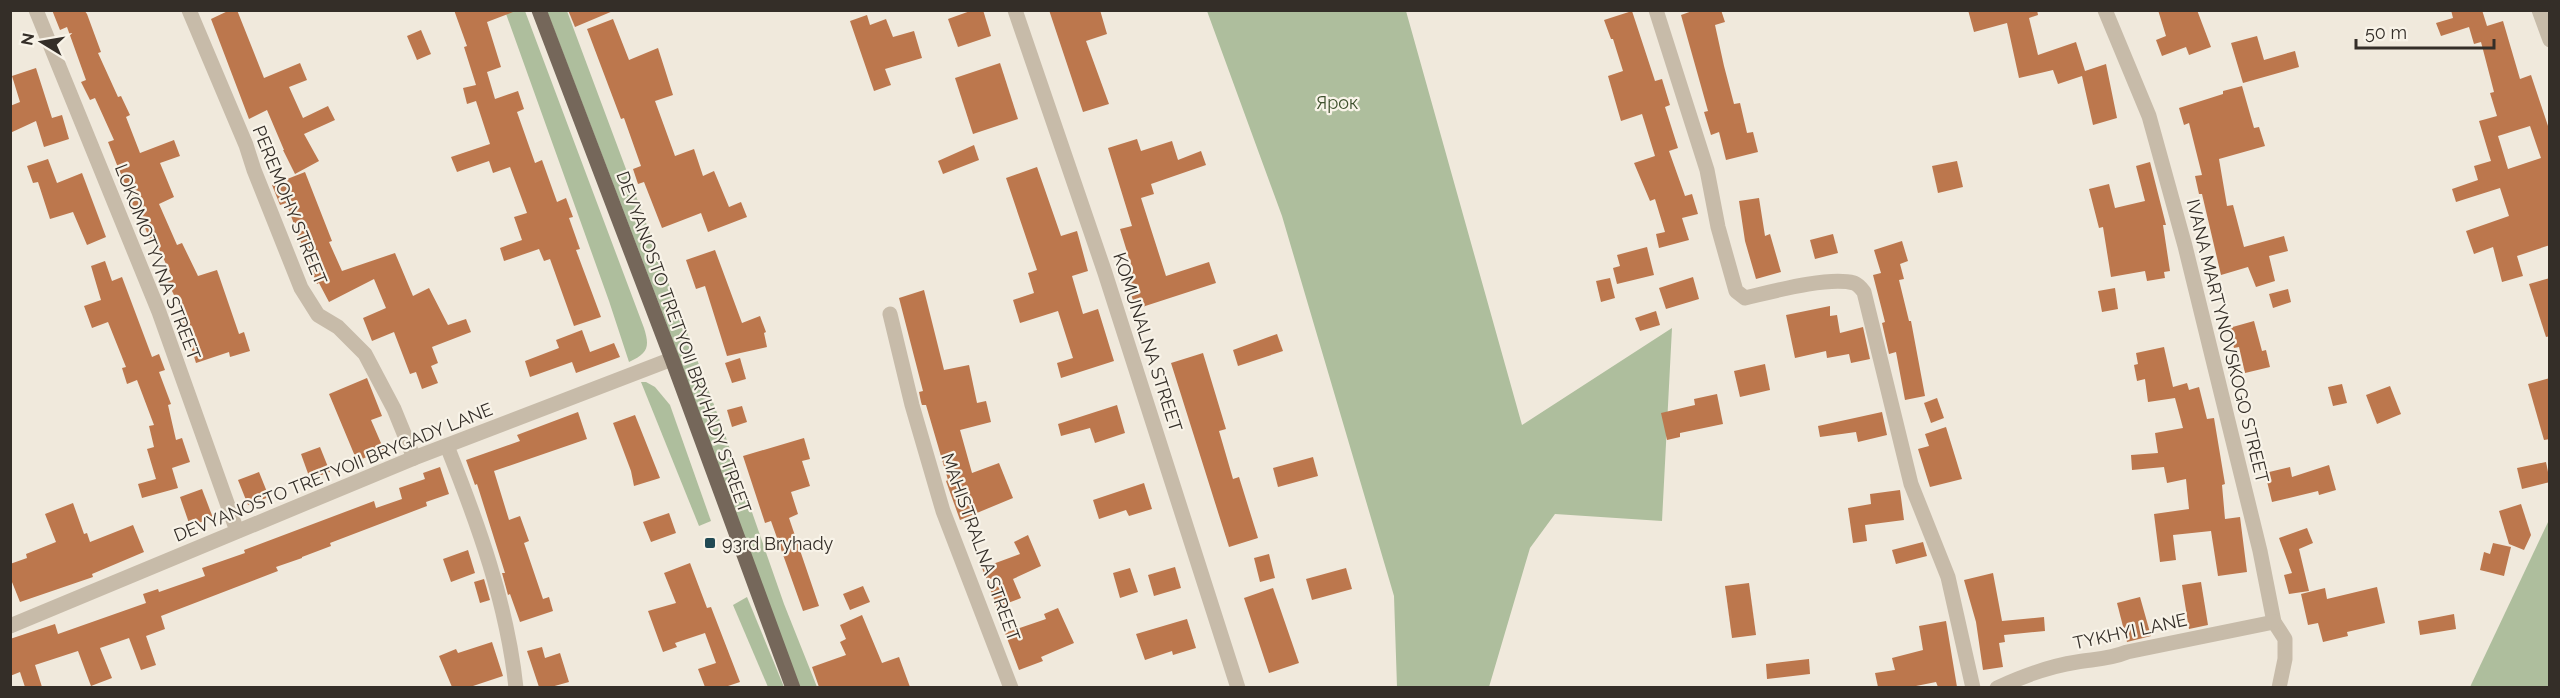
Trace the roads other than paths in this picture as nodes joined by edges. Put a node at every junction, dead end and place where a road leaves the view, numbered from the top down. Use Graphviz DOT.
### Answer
graph roads {
  1 [pos="36,10"];
  2 [pos="189,10"];
  3 [pos="539,10"];
  4 [pos="1015,10"];
  5 [pos="1656,10"];
  6 [pos="2105,10"];
  7 [pos="2539,10"];
  8 [pos="2550,40"];
  9 [pos="890,314"];
  10 [pos="672,359"];
  11 [pos="447,446"];
  12 [pos="414,458"];
  13 [pos="237,531"];
  14 [pos="2274,622"];
  15 [pos="10,626"];
  16 [pos="516,687"];
  17 [pos="792,687"];
  18 [pos="1011,687"];
  19 [pos="1238,687"];
  20 [pos="1973,687"];
  21 [pos="1997,687"];
  22 [pos="2280,687"];
  1 -- 13 [label="street, LOKOMOTYVNA STREET"];
  2 -- 12 [label="street, PEREMOHY STREET"];
  3 -- 10 [label="main road, DEVYANOSTO TRETYOII BRYHADY STREET"];
  4 -- 19 [label="street, KOMUNALNA STREET"];
  5 -- 20 [label="street"];
  6 -- 14 [label="street, IVANA MARTYNOVSKOGO STREET"];
  7 -- 8 [label="street"];
  9 -- 18 [label="street, MAHISTRALNA STREET"];
  10 -- 11 [label="street, DEVYANOSTO TRETYOII BRYGADY LANE"];
  10 -- 17 [label="main road, DEVYANOSTO TRETYOII BRYHADY STREET"];
  11 -- 12 [label="street, DEVYANOSTO TRETYOII BRYGADY LANE"];
  11 -- 16 [label="street"];
  12 -- 13 [label="street, DEVYANOSTO TRETYOII BRYGADY LANE"];
  13 -- 15 [label="street, DEVYANOSTO TRETYOII BRYGADY LANE"];
  14 -- 21 [label="street, TYKHYI LANE"];
  14 -- 22 [label="street, IVANA MARTYNOVSKOGO STREET"];
}
